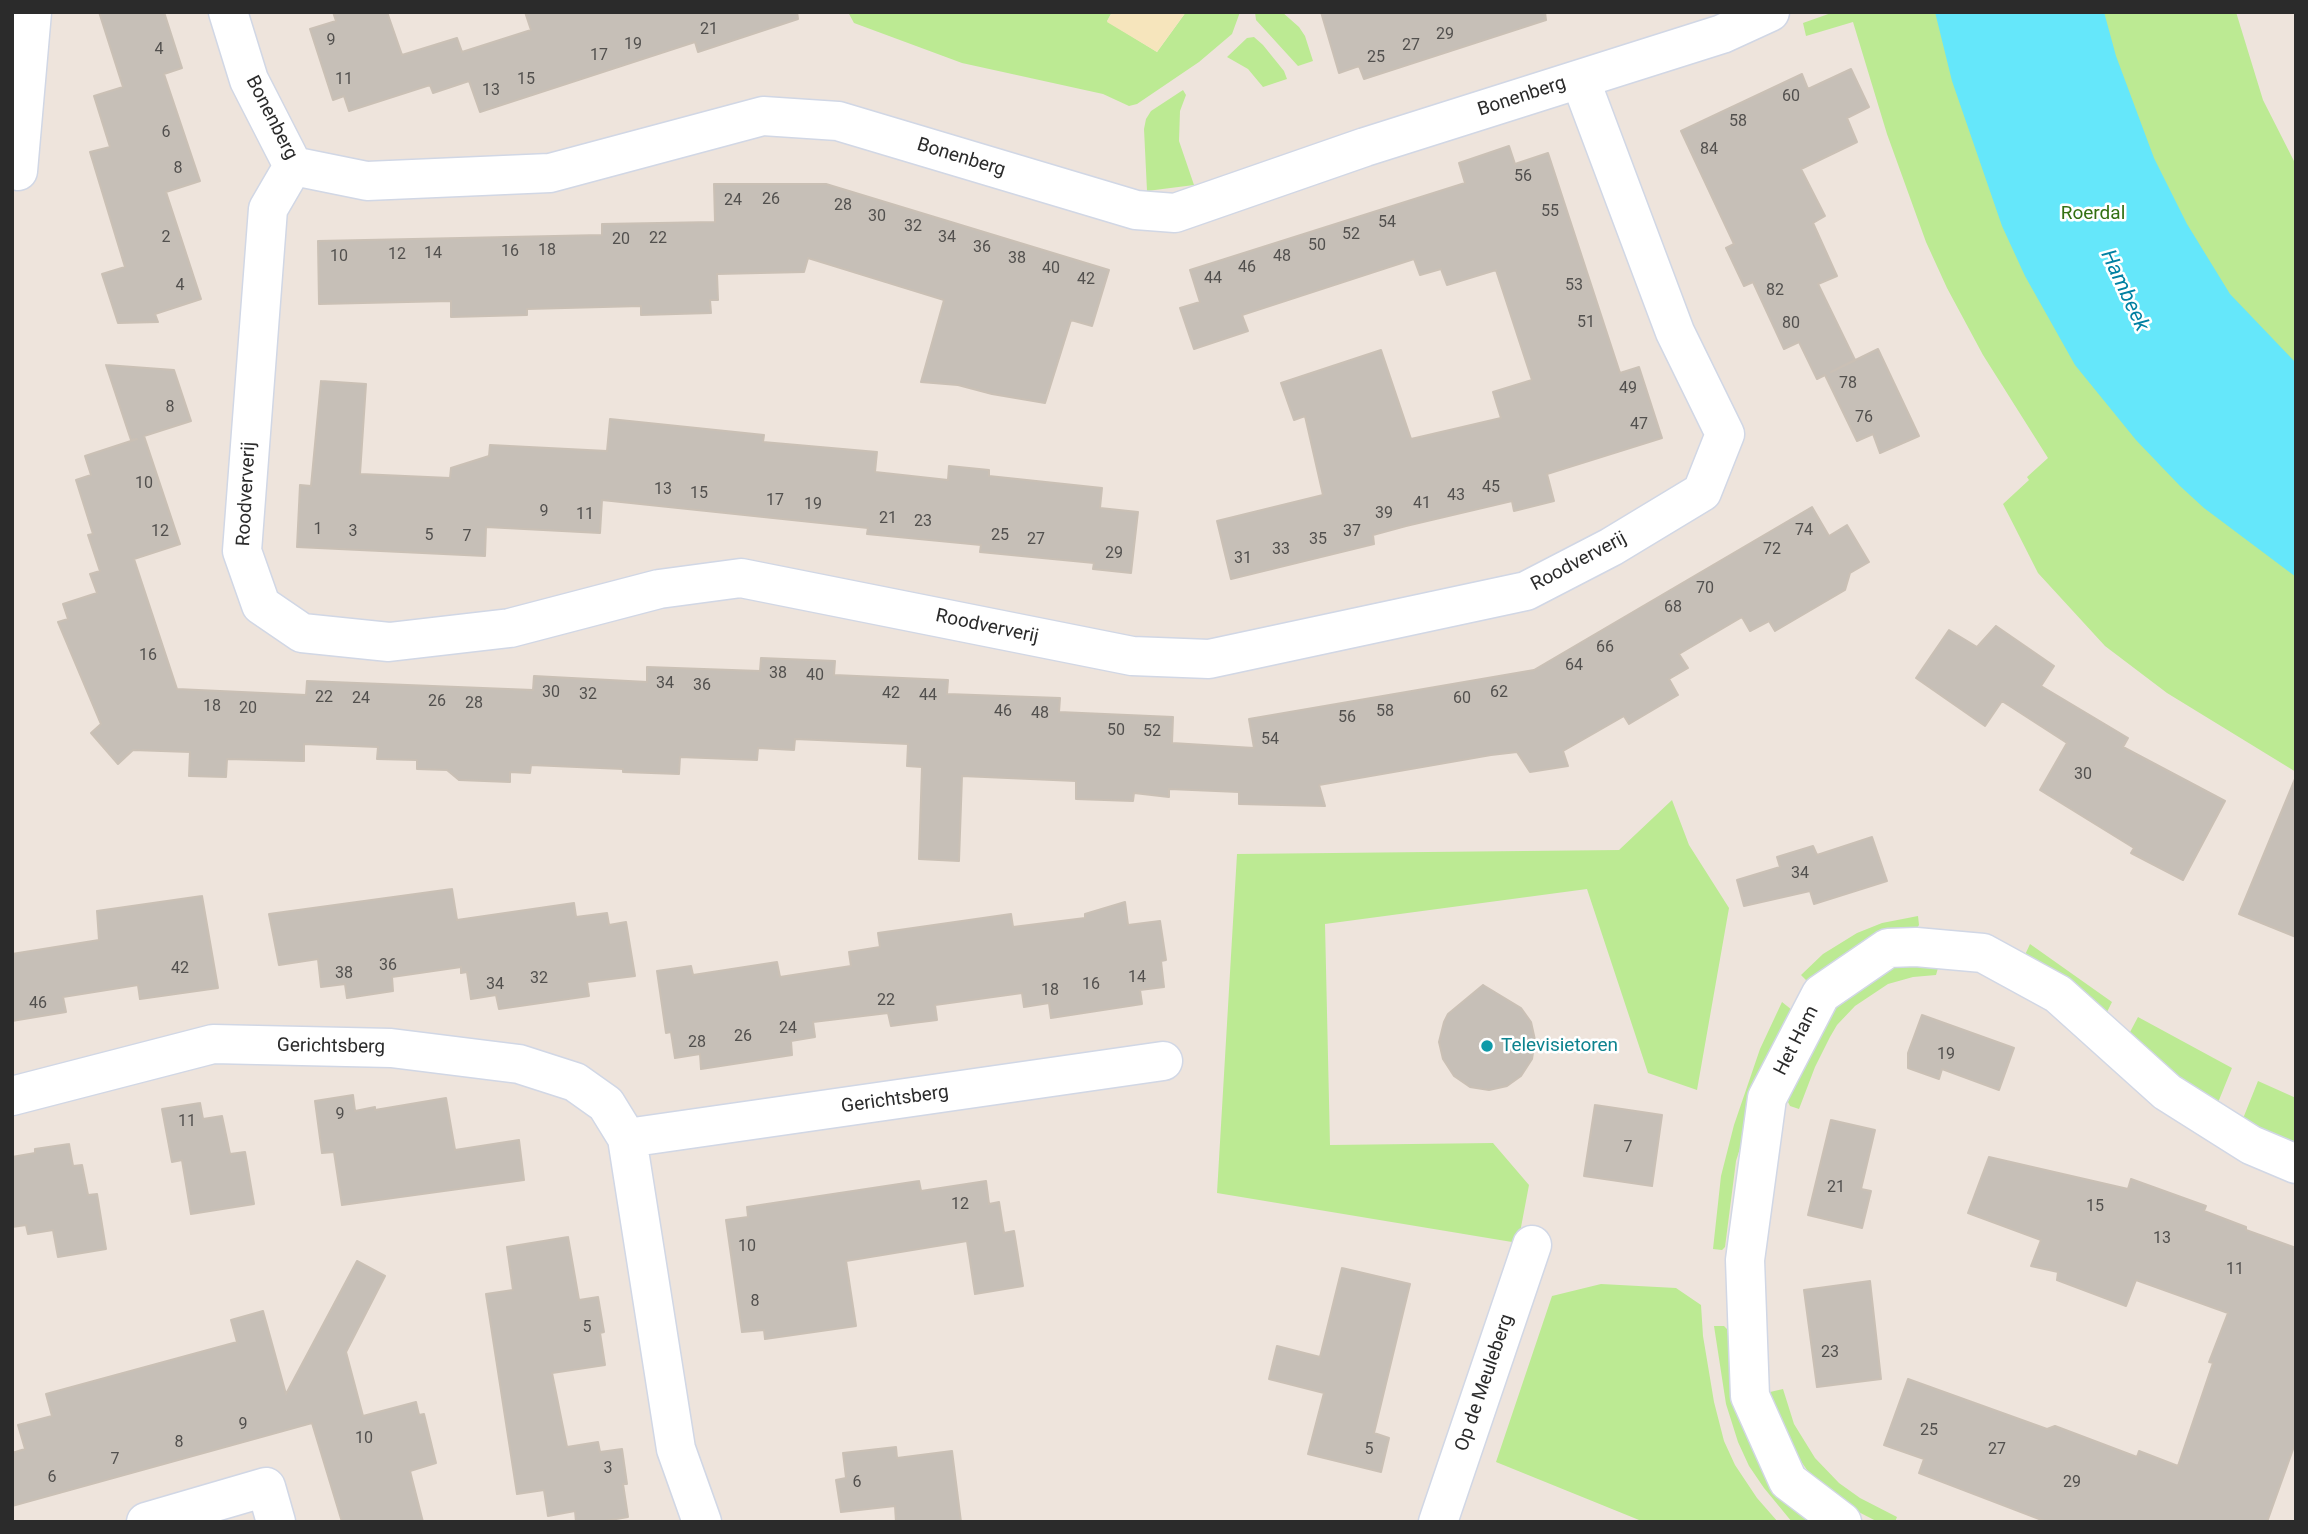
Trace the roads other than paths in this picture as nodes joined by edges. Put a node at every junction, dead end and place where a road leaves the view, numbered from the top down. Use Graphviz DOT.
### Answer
graph roads {
  1 [pos="32,12"];
  2 [pos="228,12"];
  3 [pos="1770,12"];
  4 [pos="1580,79"];
  5 [pos="293,166"];
  6 [pos="18,172"];
  7 [pos="1163,1061"];
  8 [pos="12,1096"];
  9 [pos="626,1138"];
  10 [pos="2296,1164"];
  11 [pos="1532,1245"];
  12 [pos="146,1522"];
  13 [pos="276,1522"];
  14 [pos="702,1522"];
  15 [pos="1438,1522"];
  16 [pos="1842,1522"];
  1 -- 6 [label="street"];
  2 -- 5 [label="street, Bonenberg"];
  3 -- 4 [label="street, Bonenberg"];
  4 -- 5 [label="street, Bonenberg"];
  4 -- 5 [label="street, Roodververij"];
  7 -- 9 [label="street, Gerichtsberg"];
  8 -- 9 [label="street, Gerichtsberg"];
  9 -- 14 [label="street, Gerichtsberg"];
  10 -- 16 [label="street, Het Ham"];
  11 -- 15 [label="street, Op de Meuleberg"];
  12 -- 13 [label="street"];
}
